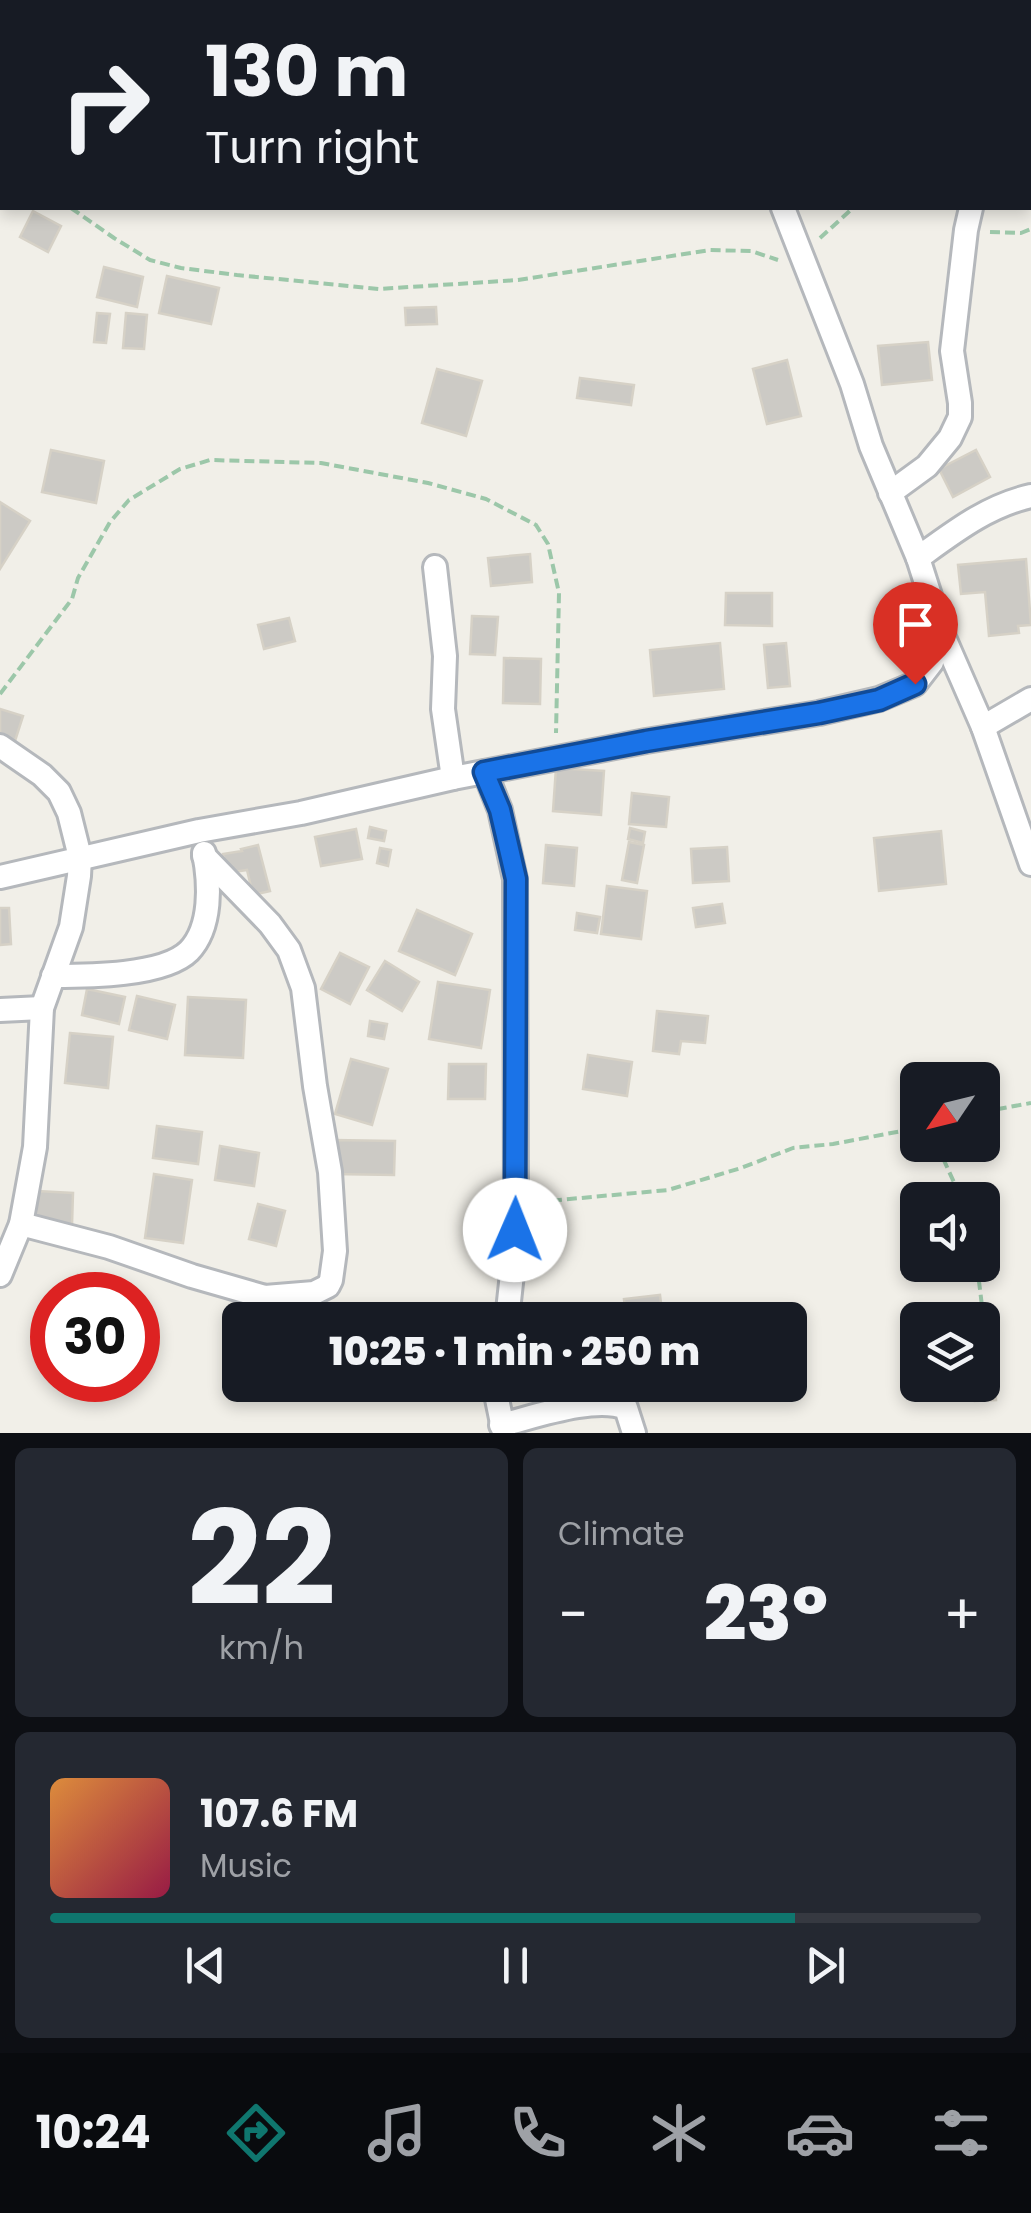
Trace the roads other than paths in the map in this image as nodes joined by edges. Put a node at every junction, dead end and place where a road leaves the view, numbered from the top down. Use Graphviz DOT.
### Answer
graph roads {
  1 [pos="784,210"];
  2 [pos="968,219"];
  3 [pos="890,493"];
  4 [pos="1031,496"];
  5 [pos="918,558"];
  6 [pos="435,567"];
  7 [pos="942,633"];
  8 [pos="1031,698"];
  9 [pos="983,727"];
  10 [pos="0,746"];
  11 [pos="484,772"];
  12 [pos="453,778"];
  13 [pos="198,830"];
  14 [pos="204,856"];
  15 [pos="80,857"];
  16 [pos="1031,864"];
  17 [pos="0,877"];
  18 [pos="52,976"];
  19 [pos="42,1008"];
  20 [pos="0,1010"];
  21 [pos="22,1224"];
  22 [pos="0,1275"];
  23 [pos="509,1302"];
  24 [pos="498,1402"];
  25 [pos="503,1429"];
  26 [pos="634,1433"];
  1 -- 3 [label="street"];
  2 -- 3 [label="street"];
  3 -- 5 [label="street"];
  4 -- 5 [label="street"];
  5 -- 7 [label="street"];
  6 -- 12 [label="street"];
  7 -- 9 [label="street"];
  7 -- 11 [label="street"];
  8 -- 9 [label="street"];
  9 -- 16 [label="street"];
  10 -- 15 [label="street"];
  11 -- 12 [label="street"];
  11 -- 23 [label="street"];
  12 -- 13 [label="street"];
  13 -- 14 [label="street"];
  13 -- 15 [label="street"];
  14 -- 18 [label="street"];
  14 -- 21 [label="street"];
  15 -- 17 [label="street"];
  15 -- 18 [label="street"];
  18 -- 19 [label="street"];
  19 -- 20 [label="street"];
  19 -- 21 [label="street"];
  21 -- 22 [label="street"];
  24 -- 25 [label="street"];
  25 -- 26 [label="street"];
}
